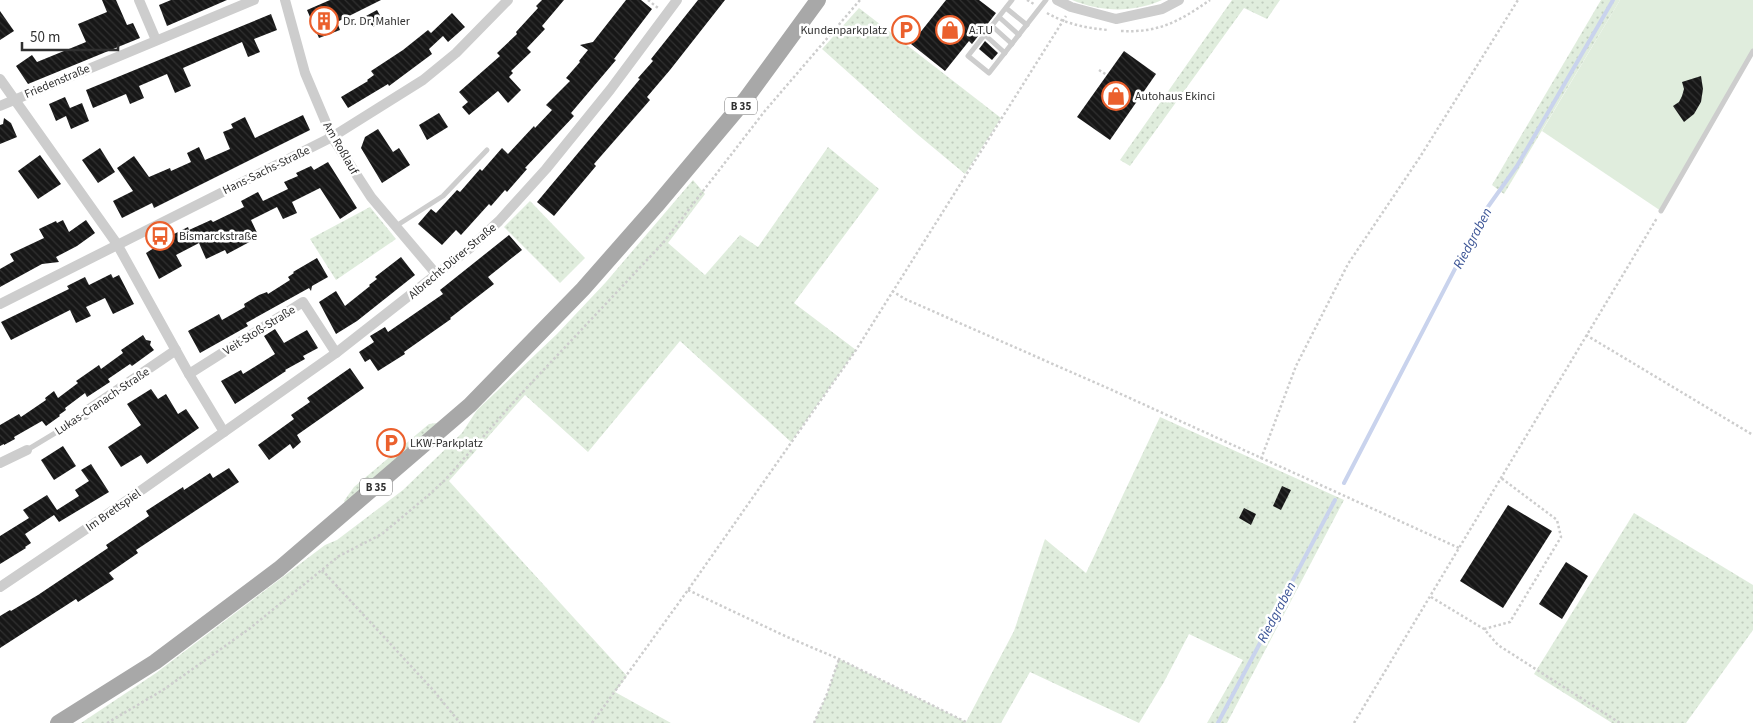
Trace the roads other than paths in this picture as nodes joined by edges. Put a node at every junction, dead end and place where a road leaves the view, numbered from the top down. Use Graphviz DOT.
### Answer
graph roads {
  1 [pos="139,0"];
  2 [pos="254,0"];
  3 [pos="285,0"];
  4 [pos="508,0"];
  5 [pos="677,0"];
  6 [pos="818,0"];
  7 [pos="1012,0"];
  8 [pos="1046,0"];
  9 [pos="1057,0"];
  10 [pos="1179,0"];
  11 [pos="1006,8"];
  12 [pos="999,17"];
  13 [pos="992,26"];
  14 [pos="1026,26"];
  15 [pos="1019,34"];
  16 [pos="985,35"];
  17 [pos="156,40"];
  18 [pos="1012,44"];
  19 [pos="1753,51"];
  20 [pos="1005,53"];
  21 [pos="0,79"];
  22 [pos="15,100"];
  23 [pos="0,106"];
  24 [pos="332,138"];
  25 [pos="487,150"];
  26 [pos="1661,211"];
  27 [pos="395,226"];
  28 [pos="117,244"];
  29 [pos="437,275"];
  30 [pos="0,304"];
  31 [pos="176,350"];
  32 [pos="336,353"];
  33 [pos="189,374"];
  34 [pos="85,415"];
  35 [pos="224,432"];
  36 [pos="28,450"];
  37 [pos="0,463"];
  38 [pos="0,587"];
  39 [pos="58,723"];
  1 -- 17 [label="street"];
  2 -- 17 [label="street, Friedenstraße"];
  3 -- 24 [label="street, Am Roßlauf"];
  4 -- 24 [label="street, Hans-Sachs-Straße"];
  5 -- 29 [label="street, Albrecht-Dürer-Straße"];
  6 -- 39 [label="main road, B 35"];
  7 -- 11 [label="lane"];
  8 -- 14 [label="lane"];
  9 -- 10 [label="street"];
  11 -- 12 [label="lane"];
  11 -- 14 [label="lane"];
  12 -- 13 [label="lane"];
  12 -- 15 [label="lane"];
  13 -- 16 [label="lane"];
  13 -- 18 [label="lane"];
  14 -- 15 [label="lane"];
  15 -- 18 [label="lane"];
  16 -- 20 [label="lane"];
  16 -- 20 [label="lane"];
  17 -- 22 [label="street, Friedenstraße"];
  18 -- 20 [label="lane"];
  19 -- 26 [label="lane"];
  21 -- 22 [label="street"];
  22 -- 23 [label="street, Friedenstraße"];
  22 -- 28 [label="street"];
  24 -- 27 [label="street, Am Roßlauf"];
  24 -- 28 [label="street, Hans-Sachs-Straße"];
  25 -- 27 [label="lane"];
  27 -- 29 [label="street, Am Roßlauf"];
  28 -- 30 [label="street, Hans-Sachs-Straße"];
  28 -- 31 [label="street"];
  29 -- 32 [label="street, Albrecht-Dürer-Straße"];
  31 -- 33 [label="street"];
  31 -- 34 [label="street, Lukas-Cranach-Straße"];
  32 -- 33 [label="street, Veit-Stoß-Straße"];
  32 -- 35 [label="street, Albrecht-Dürer-Straße"];
  33 -- 35 [label="street"];
  34 -- 36 [label="lane, Lukas-Cranach-Straße"];
  35 -- 38 [label="street, Im Brettspiel"];
  36 -- 37 [label="street, Lukas-Cranach-Straße"];
}
